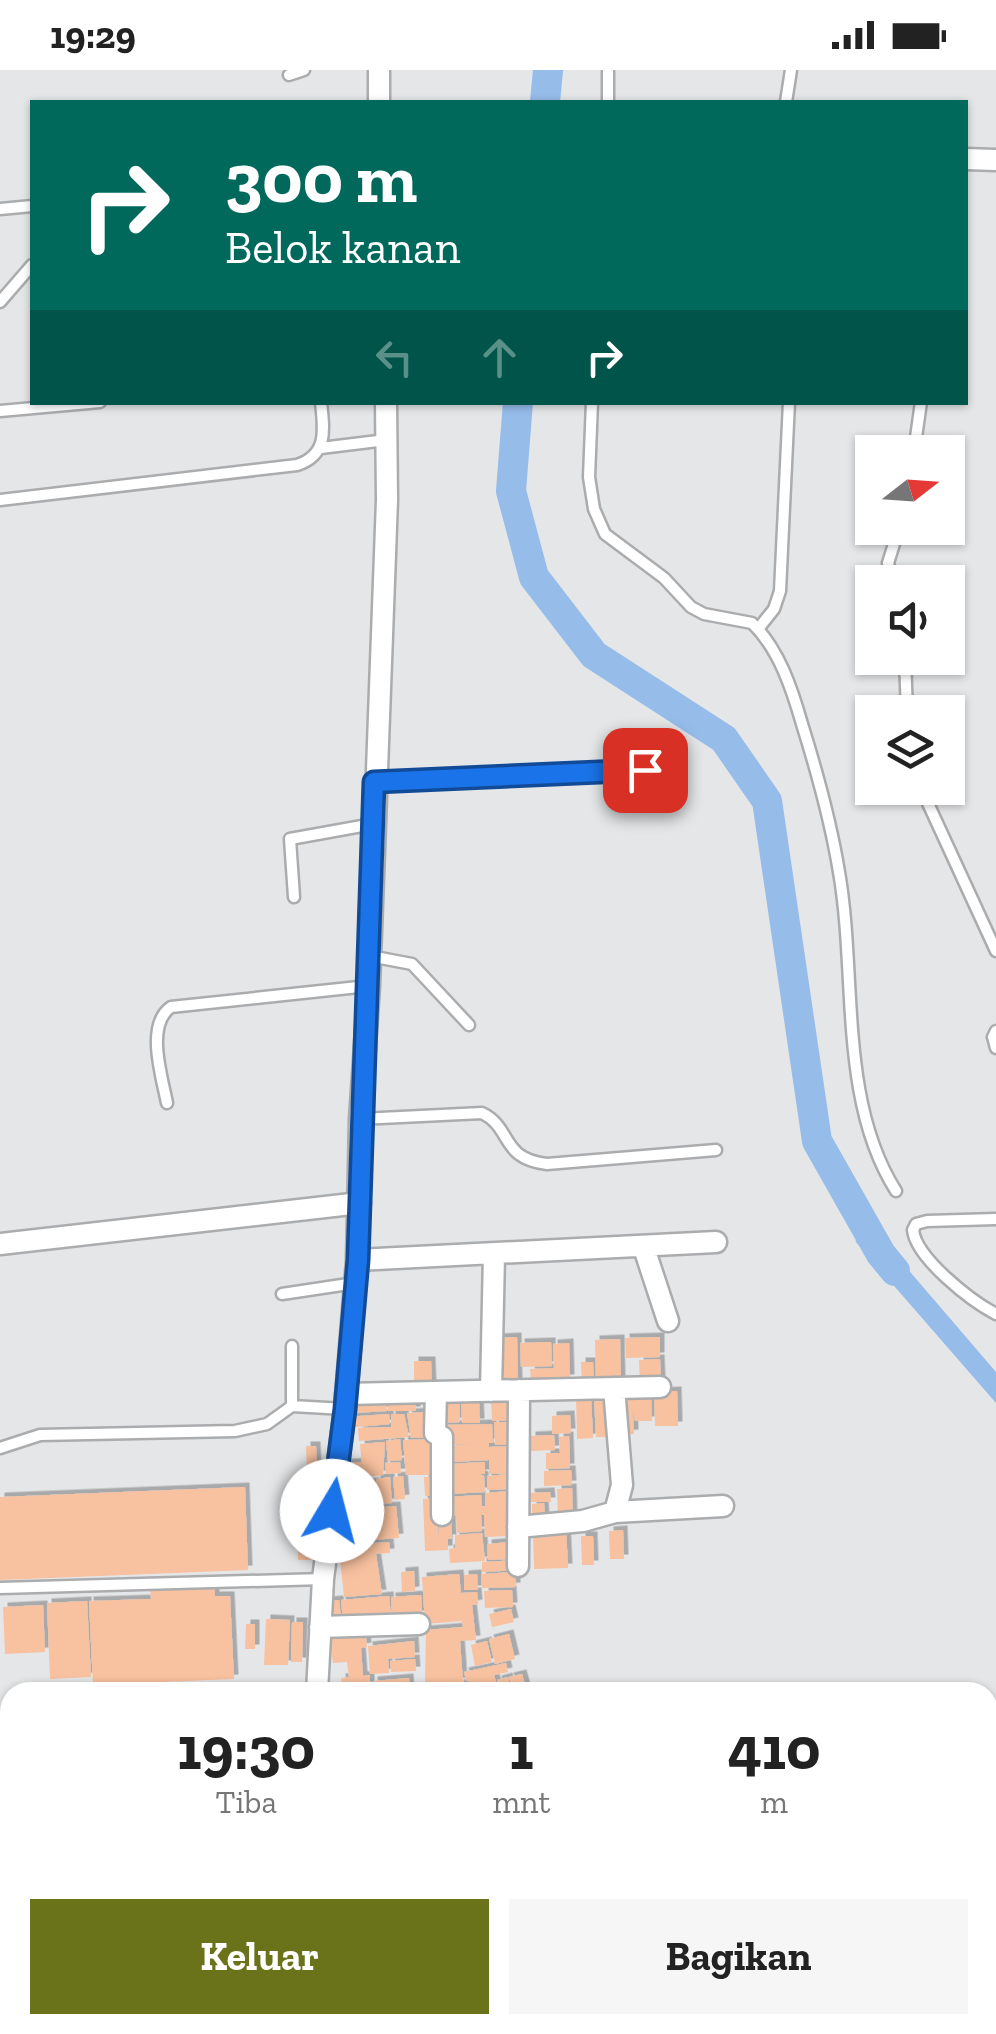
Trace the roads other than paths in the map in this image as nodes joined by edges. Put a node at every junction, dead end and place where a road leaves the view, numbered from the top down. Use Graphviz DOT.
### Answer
graph roads {
  1 [pos="304,70"];
  2 [pos="378,70"];
  3 [pos="608,70"];
  4 [pos="791,70"];
  5 [pos="288,75"];
  6 [pos="379,100"];
  7 [pos="608,100"];
  8 [pos="786,100"];
  9 [pos="968,160"];
  10 [pos="996,160"];
  11 [pos="30,206"];
  12 [pos="0,209"];
  13 [pos="30,266"];
  14 [pos="0,302"];
  15 [pos="67,405"];
  16 [pos="321,405"];
  17 [pos="386,405"];
  18 [pos="592,405"];
  19 [pos="789,405"];
  20 [pos="920,405"];
  21 [pos="0,411"];
  22 [pos="916,435"];
  23 [pos="386,440"];
  24 [pos="322,448"];
  25 [pos="0,500"];
  26 [pos="758,629"];
  27 [pos="678,770"];
  28 [pos="374,782"];
  29 [pos="930,805"];
  30 [pos="373,824"];
  31 [pos="294,897"];
  32 [pos="996,951"];
  33 [pos="370,956"];
  34 [pos="369,986"];
  35 [pos="469,1024"];
  36 [pos="996,1031"];
  37 [pos="996,1048"];
  38 [pos="167,1102"];
  39 [pos="360,1120"];
  40 [pos="716,1150"];
  41 [pos="896,1192"];
  42 [pos="360,1203"];
  43 [pos="996,1220"];
  44 [pos="716,1242"];
  45 [pos="0,1244"];
  46 [pos="644,1248"];
  47 [pos="494,1256"];
  48 [pos="358,1260"];
  49 [pos="356,1282"];
  50 [pos="282,1294"];
  51 [pos="996,1314"];
  52 [pos="668,1321"];
  53 [pos="292,1346"];
  54 [pos="660,1387"];
  55 [pos="614,1388"];
  56 [pos="520,1390"];
  57 [pos="491,1391"];
  58 [pos="436,1392"];
  59 [pos="346,1402"];
  60 [pos="292,1406"];
  61 [pos="0,1448"];
  62 [pos="722,1506"];
  63 [pos="614,1512"];
  64 [pos="442,1515"];
  65 [pos="518,1527"];
  66 [pos="518,1566"];
  67 [pos="323,1579"];
  68 [pos="0,1588"];
  69 [pos="419,1624"];
  70 [pos="320,1627"];
  71 [pos="317,1682"];
  1 -- 5 [label="lane"];
  2 -- 6 [label="street"];
  3 -- 7 [label="lane"];
  4 -- 8 [label="lane"];
  9 -- 10 [label="street"];
  11 -- 12 [label="lane"];
  13 -- 14 [label="lane"];
  15 -- 21 [label="lane"];
  16 -- 24 [label="lane"];
  17 -- 23 [label="street"];
  18 -- 26 [label="lane"];
  19 -- 26 [label="lane"];
  20 -- 22 [label="lane"];
  23 -- 24 [label="lane"];
  23 -- 28 [label="street"];
  24 -- 25 [label="lane"];
  26 -- 41 [label="lane"];
  27 -- 28 [label="lane"];
  28 -- 30 [label="street"];
  29 -- 32 [label="lane"];
  30 -- 31 [label="lane"];
  30 -- 33 [label="street"];
  33 -- 34 [label="street"];
  33 -- 35 [label="lane"];
  34 -- 38 [label="lane"];
  34 -- 39 [label="street"];
  36 -- 37 [label="lane"];
  39 -- 40 [label="lane"];
  39 -- 42 [label="street"];
  42 -- 45 [label="street"];
  42 -- 48 [label="street"];
  43 -- 51 [label="lane"];
  44 -- 46 [label="street"];
  46 -- 47 [label="street"];
  46 -- 52 [label="street"];
  47 -- 48 [label="street"];
  47 -- 57 [label="street"];
  48 -- 49 [label="street"];
  49 -- 50 [label="lane"];
  49 -- 59 [label="street"];
  53 -- 60 [label="lane"];
  54 -- 55 [label="street"];
  55 -- 56 [label="street"];
  55 -- 63 [label="street"];
  56 -- 57 [label="street"];
  56 -- 65 [label="street"];
  57 -- 58 [label="street"];
  58 -- 59 [label="street"];
  58 -- 64 [label="street"];
  59 -- 60 [label="lane"];
  59 -- 67 [label="street"];
  60 -- 61 [label="lane"];
  62 -- 63 [label="street"];
  63 -- 65 [label="street"];
  65 -- 66 [label="street"];
  67 -- 68 [label="lane"];
  67 -- 70 [label="street"];
  69 -- 70 [label="street"];
  70 -- 71 [label="street"];
}
